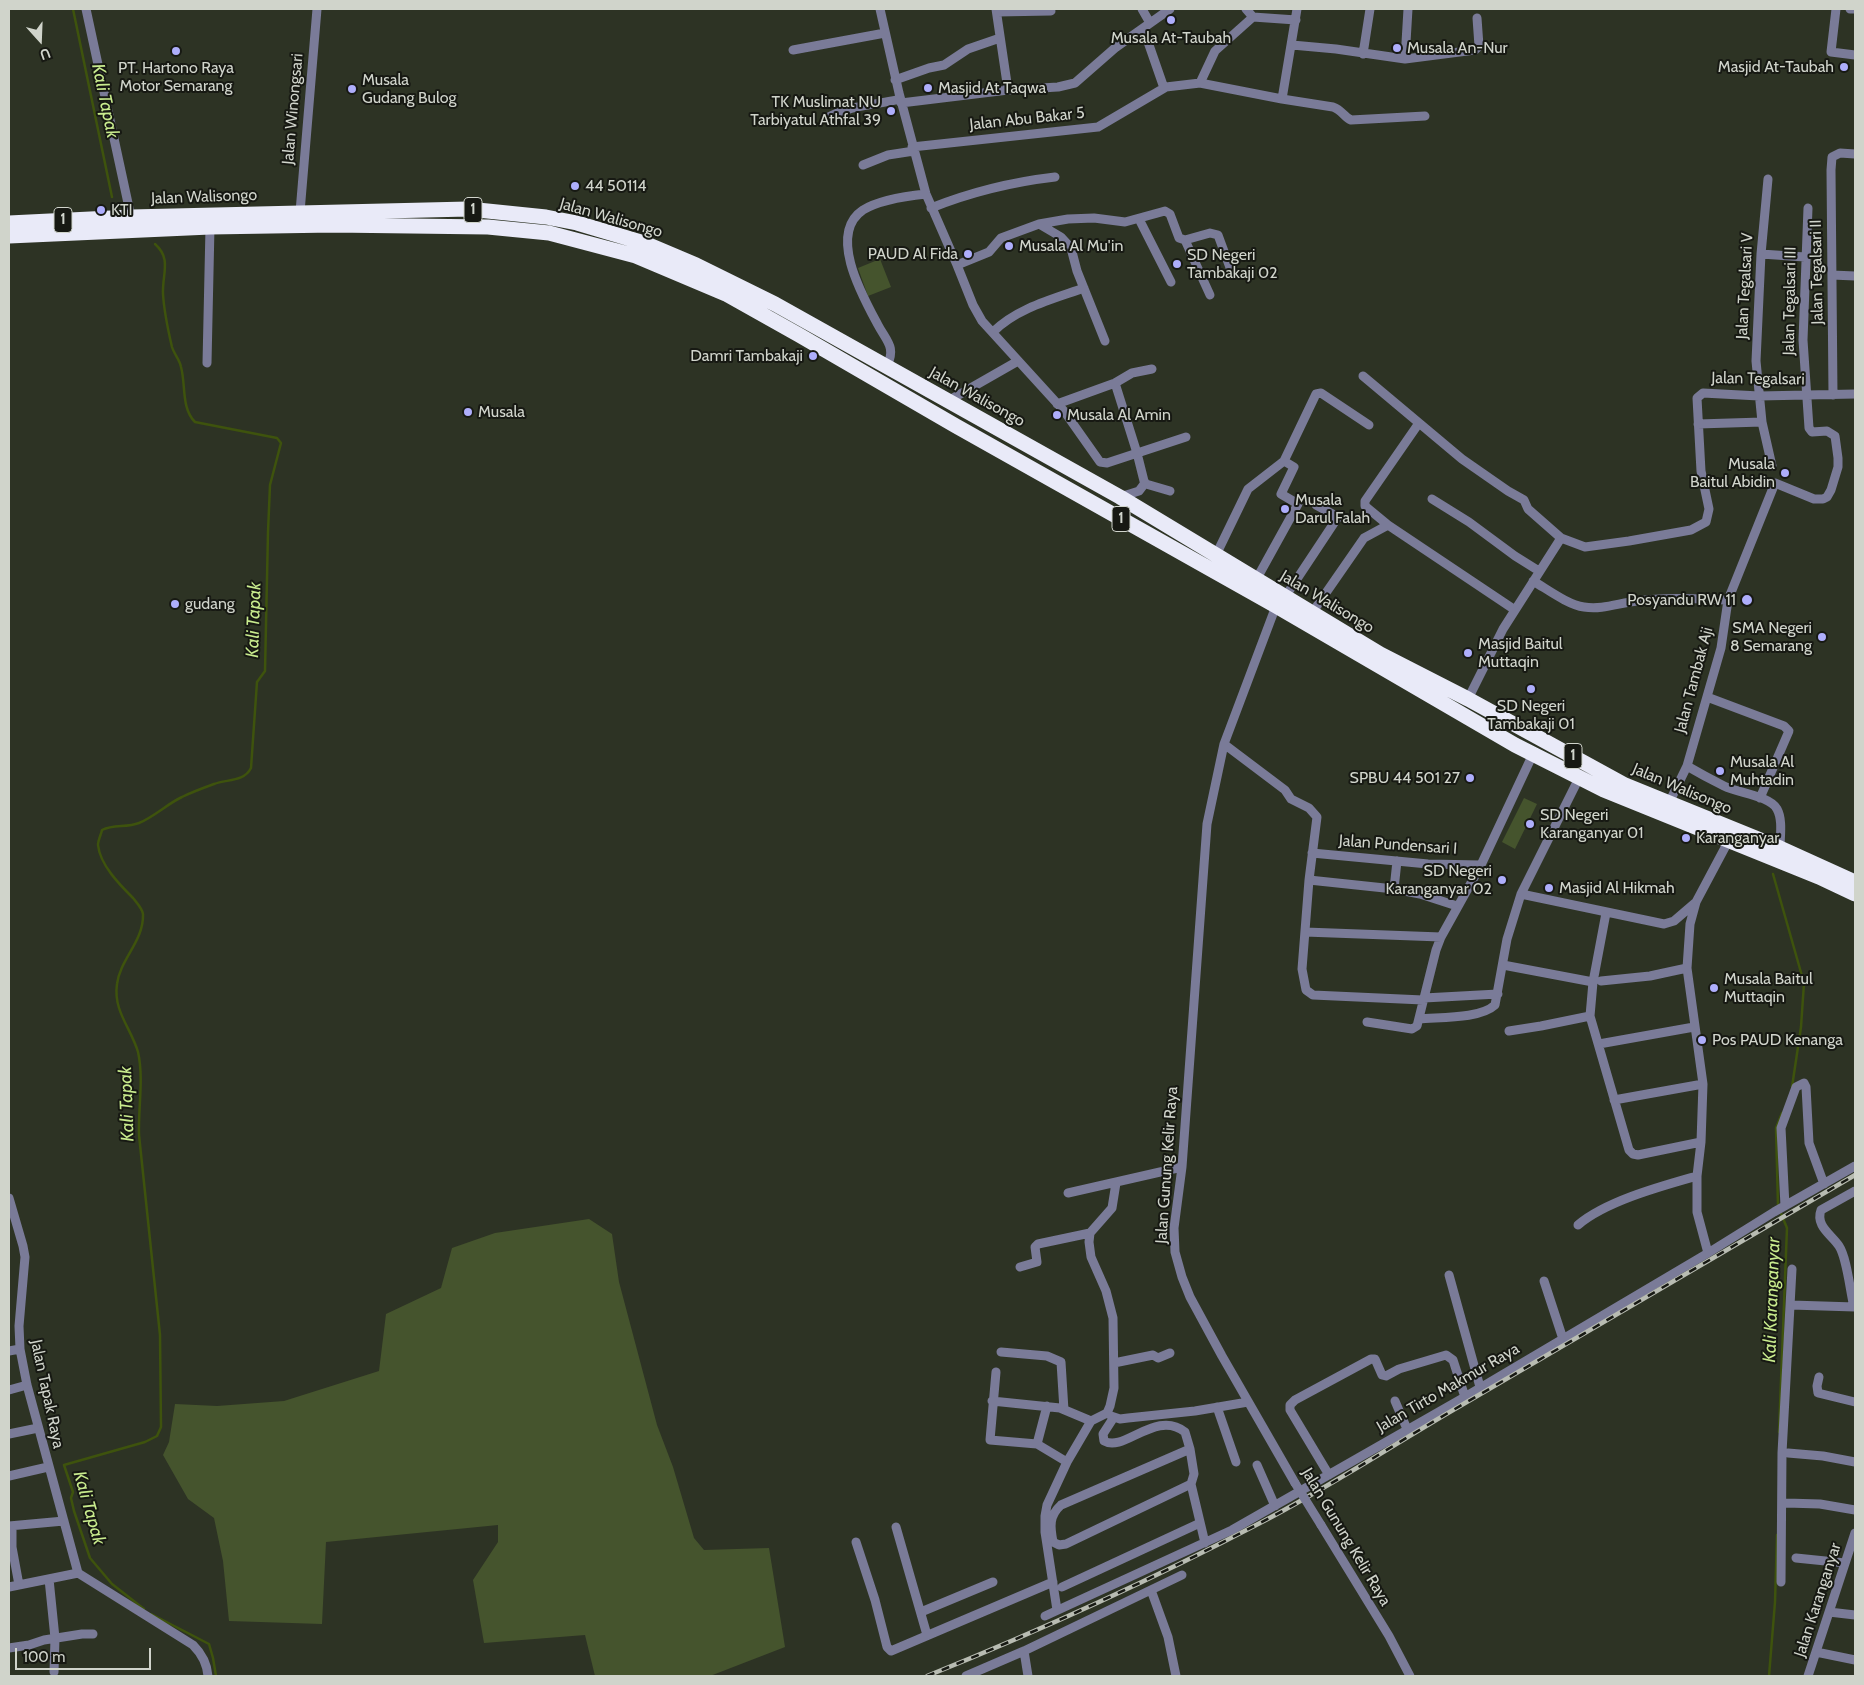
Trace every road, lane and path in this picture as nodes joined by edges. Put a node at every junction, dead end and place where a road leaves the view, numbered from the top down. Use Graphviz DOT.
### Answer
graph roads {
  1 [pos="86,9"];
  2 [pos="317,9"];
  3 [pos="880,9"];
  4 [pos="1142,9"];
  5 [pos="1170,9"];
  6 [pos="1246,9"];
  7 [pos="1297,9"];
  8 [pos="1370,9"];
  9 [pos="1408,9"];
  10 [pos="1836,9"];
  11 [pos="1850,9"];
  12 [pos="1855,9"];
  13 [pos="1051,10"];
  14 [pos="997,11"];
  15 [pos="1253,17"];
  16 [pos="1478,18"];
  17 [pos="1296,20"];
  18 [pos="1150,23"];
  19 [pos="1141,30"];
  20 [pos="885,33"];
  21 [pos="1000,38"];
  22 [pos="1292,45"];
  23 [pos="794,50"];
  24 [pos="1363,54"];
  25 [pos="1855,55"];
  26 [pos="1405,59"];
  27 [pos="895,80"];
  28 [pos="1200,83"];
  29 [pos="1164,88"];
  30 [pos="1008,90"];
  31 [pos="1282,99"];
  32 [pos="901,101"];
  33 [pos="1425,116"];
  34 [pos="825,119"];
  35 [pos="913,149"];
  36 [pos="1855,154"];
  37 [pos="863,165"];
  38 [pos="1055,177"];
  39 [pos="1768,179"];
  40 [pos="926,194"];
  41 [pos="931,208"];
  42 [pos="1808,208"];
  43 [pos="300,212"];
  44 [pos="131,217"];
  45 [pos="1139,219"];
  46 [pos="9,223"];
  47 [pos="1039,224"];
  48 [pos="210,227"];
  49 [pos="9,236"];
  50 [pos="1185,240"];
  51 [pos="1761,254"];
  52 [pos="1805,257"];
  53 [pos="957,265"];
  54 [pos="1232,273"];
  55 [pos="1832,275"];
  56 [pos="1855,276"];
  57 [pos="1171,282"];
  58 [pos="1084,288"];
  59 [pos="1210,295"];
  60 [pos="993,332"];
  61 [pos="1105,342"];
  62 [pos="1018,361"];
  63 [pos="207,363"];
  64 [pos="887,366"];
  65 [pos="1152,369"];
  66 [pos="1362,376"];
  67 [pos="1114,383"];
  68 [pos="1855,394"];
  69 [pos="1806,395"];
  70 [pos="1833,395"];
  71 [pos="1759,396"];
  72 [pos="948,401"];
  73 [pos="1057,404"];
  74 [pos="1762,422"];
  75 [pos="1419,423"];
  76 [pos="1698,424"];
  77 [pos="1369,425"];
  78 [pos="1186,437"];
  79 [pos="1137,453"];
  80 [pos="1284,460"];
  81 [pos="1772,466"];
  82 [pos="1145,483"];
  83 [pos="1170,491"];
  84 [pos="1120,497"];
  85 [pos="1432,499"];
  86 [pos="1316,505"];
  87 [pos="1388,525"];
  88 [pos="1561,538"];
  89 [pos="1216,555"];
  90 [pos="1539,571"];
  91 [pos="1256,580"];
  92 [pos="1533,581"];
  93 [pos="1728,600"];
  94 [pos="1280,602"];
  95 [pos="1515,610"];
  96 [pos="1312,613"];
  97 [pos="1707,697"];
  98 [pos="1468,699"];
  99 [pos="1224,744"];
  100 [pos="1534,754"];
  101 [pos="1687,766"];
  102 [pos="1579,778"];
  103 [pos="1760,798"];
  104 [pos="1669,803"];
  105 [pos="1729,840"];
  106 [pos="1780,848"];
  107 [pos="1312,853"];
  108 [pos="1397,861"];
  109 [pos="1482,865"];
  110 [pos="1822,872"];
  111 [pos="1309,880"];
  112 [pos="1855,882"];
  113 [pos="1394,889"];
  114 [pos="1521,894"];
  115 [pos="1855,894"];
  116 [pos="1696,902"];
  117 [pos="1457,906"];
  118 [pos="1606,913"];
  119 [pos="1305,932"];
  120 [pos="1441,937"];
  121 [pos="1503,965"];
  122 [pos="1687,968"];
  123 [pos="1597,981"];
  124 [pos="1498,994"];
  125 [pos="1423,999"];
  126 [pos="1590,1016"];
  127 [pos="1420,1019"];
  128 [pos="1367,1022"];
  129 [pos="1694,1027"];
  130 [pos="1509,1031"];
  131 [pos="1599,1044"];
  132 [pos="1703,1084"];
  133 [pos="1614,1100"];
  134 [pos="1701,1142"];
  135 [pos="1855,1166"];
  136 [pos="1182,1167"];
  137 [pos="1697,1176"];
  138 [pos="1116,1183"];
  139 [pos="1824,1184"];
  140 [pos="1855,1191"];
  141 [pos="1068,1193"];
  142 [pos="9,1198"];
  143 [pos="1784,1207"];
  144 [pos="1578,1225"];
  145 [pos="13,1228"];
  146 [pos="1090,1232"];
  147 [pos="1708,1253"];
  148 [pos="1020,1266"];
  149 [pos="1792,1269"];
  150 [pos="1450,1275"];
  151 [pos="1544,1281"];
  152 [pos="1791,1305"];
  153 [pos="1854,1307"];
  154 [pos="1563,1339"];
  155 [pos="20,1349"];
  156 [pos="9,1351"];
  157 [pos="1001,1352"];
  158 [pos="1170,1352"];
  159 [pos="1114,1363"];
  160 [pos="996,1372"];
  161 [pos="1818,1377"];
  162 [pos="27,1385"];
  163 [pos="1480,1387"];
  164 [pos="9,1390"];
  165 [pos="1465,1397"];
  166 [pos="992,1401"];
  167 [pos="1248,1402"];
  168 [pos="1395,1402"];
  169 [pos="1855,1402"];
  170 [pos="1047,1406"];
  171 [pos="1217,1407"];
  172 [pos="1064,1410"];
  173 [pos="1110,1415"];
  174 [pos="1091,1421"];
  175 [pos="38,1428"];
  176 [pos="1407,1430"];
  177 [pos="9,1434"];
  178 [pos="1036,1444"];
  179 [pos="1190,1449"];
  180 [pos="1788,1453"];
  181 [pos="1067,1462"];
  182 [pos="1236,1462"];
  183 [pos="1855,1462"];
  184 [pos="1257,1465"];
  185 [pos="48,1466"];
  186 [pos="1329,1475"];
  187 [pos="9,1476"];
  188 [pos="1191,1484"];
  189 [pos="1786,1503"];
  190 [pos="1275,1506"];
  191 [pos="1855,1510"];
  192 [pos="64,1521"];
  193 [pos="1200,1523"];
  194 [pos="10,1526"];
  195 [pos="896,1527"];
  196 [pos="1855,1533"];
  197 [pos="856,1542"];
  198 [pos="1205,1543"];
  199 [pos="1853,1548"];
  200 [pos="1796,1558"];
  201 [pos="1845,1563"];
  202 [pos="78,1573"];
  203 [pos="1182,1575"];
  204 [pos="49,1579"];
  205 [pos="993,1582"];
  206 [pos="1052,1582"];
  207 [pos="1781,1582"];
  208 [pos="19,1585"];
  209 [pos="9,1587"];
  210 [pos="1062,1587"];
  211 [pos="1151,1590"];
  212 [pos="1057,1610"];
  213 [pos="921,1612"];
  214 [pos="1829,1612"];
  215 [pos="1855,1615"];
  216 [pos="1045,1616"];
  217 [pos="93,1634"];
  218 [pos="927,1635"];
  219 [pos="55,1638"];
  220 [pos="9,1648"];
  221 [pos="1024,1651"];
  222 [pos="1816,1652"];
  223 [pos="1855,1660"];
  224 [pos="54,1672"];
  225 [pos="208,1676"];
  226 [pos="966,1676"];
  227 [pos="1028,1676"];
  228 [pos="1176,1676"];
  229 [pos="1410,1676"];
  230 [pos="1808,1676"];
  1 -- 44 [label="street"];
  2 -- 43 [label="street, Jalan Winongsari"];
  3 -- 20 [label="street"];
  4 -- 18 [label="street"];
  5 -- 18 [label="street"];
  6 -- 15 [label="street"];
  7 -- 17 [label="street"];
  8 -- 24 [label="street"];
  9 -- 26 [label="street"];
  10 -- 25 [label="street"];
  11 -- 12 [label="street"];
  13 -- 14 [label="street"];
  14 -- 21 [label="street"];
  15 -- 17 [label="street"];
  15 -- 28 [label="street"];
  16 -- 26 [label="street"];
  17 -- 22 [label="street"];
  18 -- 19 [label="street"];
  19 -- 29 [label="street"];
  19 -- 30 [label="street"];
  20 -- 23 [label="street"];
  20 -- 27 [label="street"];
  21 -- 27 [label="street"];
  21 -- 30 [label="street"];
  22 -- 24 [label="street"];
  22 -- 31 [label="street"];
  24 -- 26 [label="street"];
  27 -- 32 [label="street"];
  28 -- 29 [label="street, Jalan Abu Bakar 5"];
  28 -- 31 [label="street, Jalan Abu Bakar 5"];
  29 -- 35 [label="street, Jalan Abu Bakar 5"];
  30 -- 32 [label="street"];
  31 -- 33 [label="street, Jalan Abu Bakar 5"];
  32 -- 34 [label="street"];
  32 -- 35 [label="street"];
  35 -- 37 [label="street, Jalan Abu Bakar 5"];
  35 -- 40 [label="street"];
  36 -- 55 [label="street, Jalan Tegalsari II"];
  38 -- 41 [label="street"];
  39 -- 51 [label="street, Jalan Tegalsari V"];
  40 -- 41 [label="street"];
  40 -- 64 [label="street"];
  41 -- 53 [label="street"];
  42 -- 52 [label="street, Jalan Tegalsari III"];
  43 -- 44 [label="highway, Jalan Walisongo / 1"];
  43 -- 64 [label="highway, Jalan Walisongo / 1"];
  44 -- 46 [label="highway, Jalan Walisongo / 1"];
  45 -- 47 [label="street"];
  45 -- 50 [label="street"];
  45 -- 57 [label="street"];
  47 -- 53 [label="street"];
  47 -- 58 [label="street"];
  48 -- 49 [label="highway, Jalan Walisongo / 1"];
  48 -- 63 [label="street"];
  48 -- 94 [label="highway, Jalan Walisongo / 1"];
  50 -- 54 [label="street"];
  50 -- 59 [label="street"];
  51 -- 52 [label="street"];
  51 -- 71 [label="street, Jalan Tegalsari V"];
  52 -- 69 [label="street, Jalan Tegalsari III"];
  53 -- 60 [label="street"];
  55 -- 56 [label="street"];
  55 -- 70 [label="street, Jalan Tegalsari II"];
  58 -- 60 [label="street"];
  58 -- 61 [label="street"];
  60 -- 62 [label="street"];
  62 -- 72 [label="street"];
  62 -- 73 [label="street"];
  64 -- 72 [label="highway, Jalan Walisongo / 1"];
  65 -- 67 [label="street"];
  66 -- 75 [label="street"];
  67 -- 73 [label="street"];
  67 -- 79 [label="street"];
  68 -- 70 [label="street, Jalan Tegalsari"];
  69 -- 70 [label="street, Jalan Tegalsari"];
  69 -- 71 [label="street, Jalan Tegalsari"];
  69 -- 93 [label="street, Jalan Tambak Aji"];
  71 -- 74 [label="street, Jalan Tegalsari V"];
  71 -- 76 [label="street, Jalan Tegalsari"];
  72 -- 84 [label="highway, Jalan Walisongo / 1"];
  73 -- 79 [label="street"];
  74 -- 76 [label="street"];
  74 -- 81 [label="street, Jalan Tegalsari V"];
  75 -- 87 [label="street"];
  75 -- 88 [label="street"];
  76 -- 88 [label="street, Jalan Tegalsari"];
  77 -- 80 [label="street"];
  78 -- 79 [label="street"];
  79 -- 82 [label="street"];
  80 -- 89 [label="street"];
  80 -- 91 [label="street"];
  82 -- 83 [label="street"];
  82 -- 84 [label="street"];
  84 -- 89 [label="highway, Jalan Walisongo / 1"];
  85 -- 90 [label="street"];
  86 -- 94 [label="street, Jalan Gunung Kelir Raya"];
  87 -- 95 [label="street"];
  87 -- 96 [label="street"];
  88 -- 90 [label="street"];
  89 -- 91 [label="highway, Jalan Walisongo / 1"];
  90 -- 92 [label="street"];
  91 -- 94 [label="highway, Jalan Walisongo / 1"];
  92 -- 93 [label="street"];
  92 -- 95 [label="street"];
  93 -- 97 [label="street, Jalan Tambak Aji"];
  94 -- 96 [label="highway, Jalan Walisongo / 1"];
  94 -- 99 [label="street, Jalan Gunung Kelir Raya"];
  94 -- 100 [label="highway, Jalan Walisongo / 1"];
  95 -- 98 [label="street"];
  96 -- 98 [label="highway, Jalan Walisongo / 1"];
  97 -- 101 [label="street, Jalan Tambak Aji"];
  97 -- 103 [label="street"];
  98 -- 104 [label="highway, Jalan Walisongo / 1"];
  99 -- 107 [label="street"];
  99 -- 136 [label="street, Jalan Gunung Kelir Raya"];
  100 -- 102 [label="highway, Jalan Walisongo / 1"];
  100 -- 109 [label="street"];
  101 -- 103 [label="street"];
  101 -- 104 [label="street, Jalan Tambak Aji"];
  102 -- 105 [label="highway, Jalan Walisongo / 1"];
  102 -- 114 [label="street"];
  103 -- 106 [label="street"];
  104 -- 106 [label="highway, Jalan Walisongo / 1"];
  105 -- 110 [label="highway, Jalan Walisongo / 1"];
  105 -- 116 [label="street"];
  106 -- 110 [label="highway, Jalan Walisongo / 1"];
  107 -- 108 [label="street, Jalan Pundensari I"];
  107 -- 111 [label="street"];
  108 -- 109 [label="street, Jalan Pundensari I"];
  108 -- 113 [label="street"];
  109 -- 117 [label="street"];
  110 -- 112 [label="highway, Jalan Walisongo / 1"];
  110 -- 115 [label="highway, Jalan Walisongo / 1"];
  111 -- 113 [label="street"];
  111 -- 119 [label="street"];
  113 -- 117 [label="street"];
  114 -- 118 [label="street"];
  114 -- 121 [label="street"];
  116 -- 118 [label="street"];
  116 -- 122 [label="street"];
  117 -- 120 [label="street"];
  118 -- 123 [label="street"];
  119 -- 120 [label="street"];
  119 -- 125 [label="street"];
  120 -- 125 [label="street"];
  121 -- 123 [label="street"];
  121 -- 124 [label="street"];
  122 -- 123 [label="street"];
  122 -- 129 [label="street"];
  123 -- 126 [label="street"];
  124 -- 125 [label="street"];
  124 -- 127 [label="street"];
  125 -- 127 [label="street"];
  126 -- 130 [label="street"];
  126 -- 131 [label="street"];
  127 -- 128 [label="street"];
  129 -- 131 [label="street"];
  129 -- 132 [label="street"];
  131 -- 133 [label="street"];
  132 -- 133 [label="street"];
  132 -- 134 [label="street"];
  133 -- 134 [label="street"];
  134 -- 137 [label="street"];
  135 -- 139 [label="street, Jalan Tirto Makmur Raya"];
  136 -- 138 [label="street"];
  136 -- 167 [label="street, Jalan Gunung Kelir Raya"];
  137 -- 144 [label="street"];
  137 -- 147 [label="street"];
  138 -- 141 [label="street"];
  138 -- 146 [label="street"];
  139 -- 143 [label="street, Jalan Tirto Makmur Raya"];
  139 -- 143 [label="street"];
  140 -- 153 [label="street"];
  142 -- 145 [label="street, Jalan Tapak Raya"];
  143 -- 147 [label="street, Jalan Tirto Makmur Raya"];
  145 -- 155 [label="street, Jalan Tapak Raya"];
  146 -- 148 [label="street"];
  146 -- 159 [label="street"];
  147 -- 154 [label="street, Jalan Tirto Makmur Raya"];
  149 -- 152 [label="street"];
  150 -- 163 [label="street"];
  151 -- 154 [label="street"];
  152 -- 153 [label="street"];
  152 -- 207 [label="street"];
  154 -- 163 [label="street, Jalan Tirto Makmur Raya"];
  155 -- 156 [label="street"];
  155 -- 162 [label="street, Jalan Tapak Raya"];
  157 -- 172 [label="street"];
  158 -- 159 [label="street"];
  159 -- 173 [label="street"];
  160 -- 166 [label="street"];
  161 -- 169 [label="street"];
  162 -- 164 [label="street"];
  162 -- 175 [label="street, Jalan Tapak Raya"];
  163 -- 165 [label="street, Jalan Tirto Makmur Raya"];
  165 -- 176 [label="street, Jalan Tirto Makmur Raya"];
  165 -- 186 [label="street"];
  166 -- 170 [label="street"];
  166 -- 178 [label="street"];
  167 -- 171 [label="street"];
  167 -- 229 [label="street, Jalan Gunung Kelir Raya, bridge"];
  168 -- 176 [label="street"];
  170 -- 172 [label="street"];
  170 -- 178 [label="street"];
  171 -- 173 [label="street"];
  171 -- 182 [label="street"];
  172 -- 174 [label="street"];
  173 -- 174 [label="street"];
  173 -- 179 [label="street"];
  174 -- 181 [label="street"];
  175 -- 177 [label="street"];
  175 -- 185 [label="street, Jalan Tapak Raya"];
  176 -- 186 [label="street, Jalan Tirto Makmur Raya"];
  178 -- 181 [label="street"];
  179 -- 188 [label="street"];
  179 -- 188 [label="street"];
  180 -- 183 [label="street"];
  181 -- 206 [label="street"];
  184 -- 190 [label="street"];
  185 -- 187 [label="street"];
  185 -- 192 [label="street, Jalan Tapak Raya"];
  186 -- 190 [label="street, Jalan Tirto Makmur Raya"];
  188 -- 193 [label="street"];
  189 -- 191 [label="street"];
  190 -- 198 [label="street, Jalan Tirto Makmur Raya"];
  192 -- 194 [label="street"];
  192 -- 202 [label="street, Jalan Tapak Raya"];
  193 -- 198 [label="street"];
  193 -- 210 [label="street"];
  194 -- 208 [label="street"];
  195 -- 213 [label="street"];
  196 -- 199 [label="street, Jalan Karanganyar"];
  197 -- 218 [label="street"];
  198 -- 212 [label="street, Jalan Tirto Makmur Raya"];
  199 -- 201 [label="street, Jalan Karanganyar"];
  200 -- 201 [label="street"];
  201 -- 214 [label="street, Jalan Karanganyar"];
  202 -- 204 [label="street"];
  202 -- 225 [label="street"];
  203 -- 211 [label="street"];
  204 -- 208 [label="street"];
  204 -- 219 [label="street"];
  205 -- 213 [label="street"];
  206 -- 212 [label="street"];
  206 -- 218 [label="street"];
  208 -- 209 [label="street"];
  211 -- 221 [label="street"];
  211 -- 228 [label="street"];
  212 -- 216 [label="street, Jalan Tirto Makmur Raya"];
  213 -- 218 [label="street"];
  214 -- 215 [label="street"];
  214 -- 222 [label="street, Jalan Karanganyar"];
  217 -- 219 [label="street"];
  219 -- 220 [label="street"];
  219 -- 224 [label="street"];
  221 -- 226 [label="street"];
  221 -- 227 [label="street"];
  222 -- 223 [label="street"];
  222 -- 230 [label="street, Jalan Karanganyar"];
}
